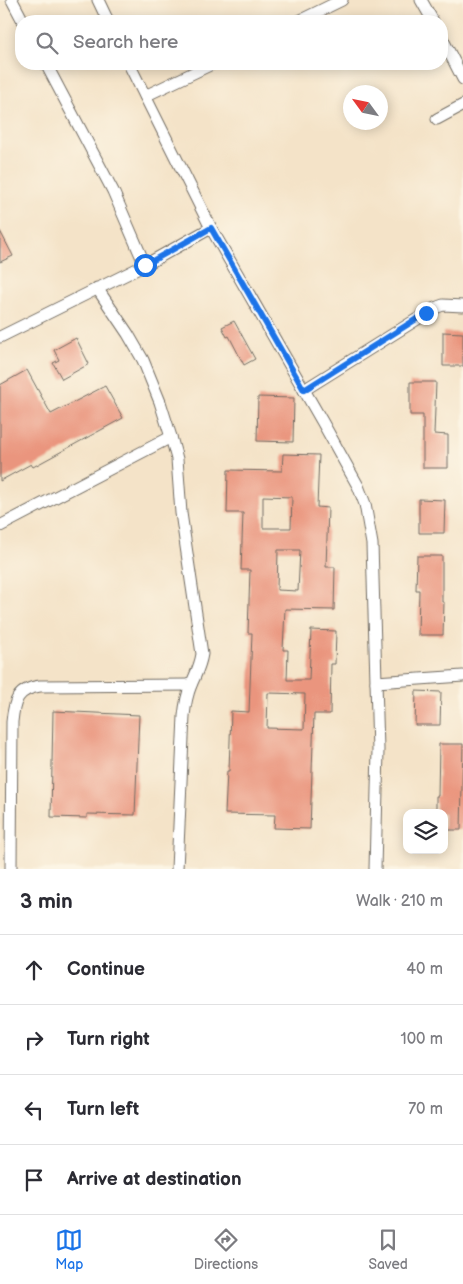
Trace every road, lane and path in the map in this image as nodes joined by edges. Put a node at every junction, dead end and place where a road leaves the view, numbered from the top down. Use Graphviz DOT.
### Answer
graph roads {
  1 [pos="12,0"];
  2 [pos="98,0"];
  3 [pos="342,0"];
  4 [pos="422,0"];
  5 [pos="21,15"];
  6 [pos="105,15"];
  7 [pos="311,15"];
  8 [pos="430,15"];
  9 [pos="448,49"];
  10 [pos="49,70"];
  11 [pos="132,70"];
  12 [pos="200,70"];
  13 [pos="463,78"];
  14 [pos="146,96"];
  15 [pos="463,105"];
  16 [pos="437,119"];
  17 [pos="211,228"];
  18 [pos="145,265"];
  19 [pos="98,288"];
  20 [pos="463,306"];
  21 [pos="0,336"];
  22 [pos="304,390"];
  23 [pos="171,437"];
  24 [pos="0,526"];
  25 [pos="463,676"];
  26 [pos="376,682"];
  27 [pos="191,685"];
  28 [pos="11,869"];
  29 [pos="178,869"];
  30 [pos="375,869"];
  1 -- 5 [label="street"];
  2 -- 6 [label="street"];
  3 -- 7 [label="street"];
  4 -- 8 [label="street"];
  9 -- 13 [label="street"];
  10 -- 18 [label="street"];
  11 -- 14 [label="street"];
  12 -- 14 [label="street"];
  14 -- 17 [label="street"];
  15 -- 16 [label="street"];
  17 -- 18 [label="street"];
  17 -- 22 [label="street"];
  18 -- 19 [label="street"];
  19 -- 21 [label="street"];
  19 -- 23 [label="street"];
  20 -- 22 [label="street"];
  22 -- 26 [label="street"];
  23 -- 24 [label="street"];
  23 -- 27 [label="street"];
  25 -- 26 [label="street"];
  26 -- 30 [label="street"];
  27 -- 28 [label="street"];
  27 -- 29 [label="street"];
}
